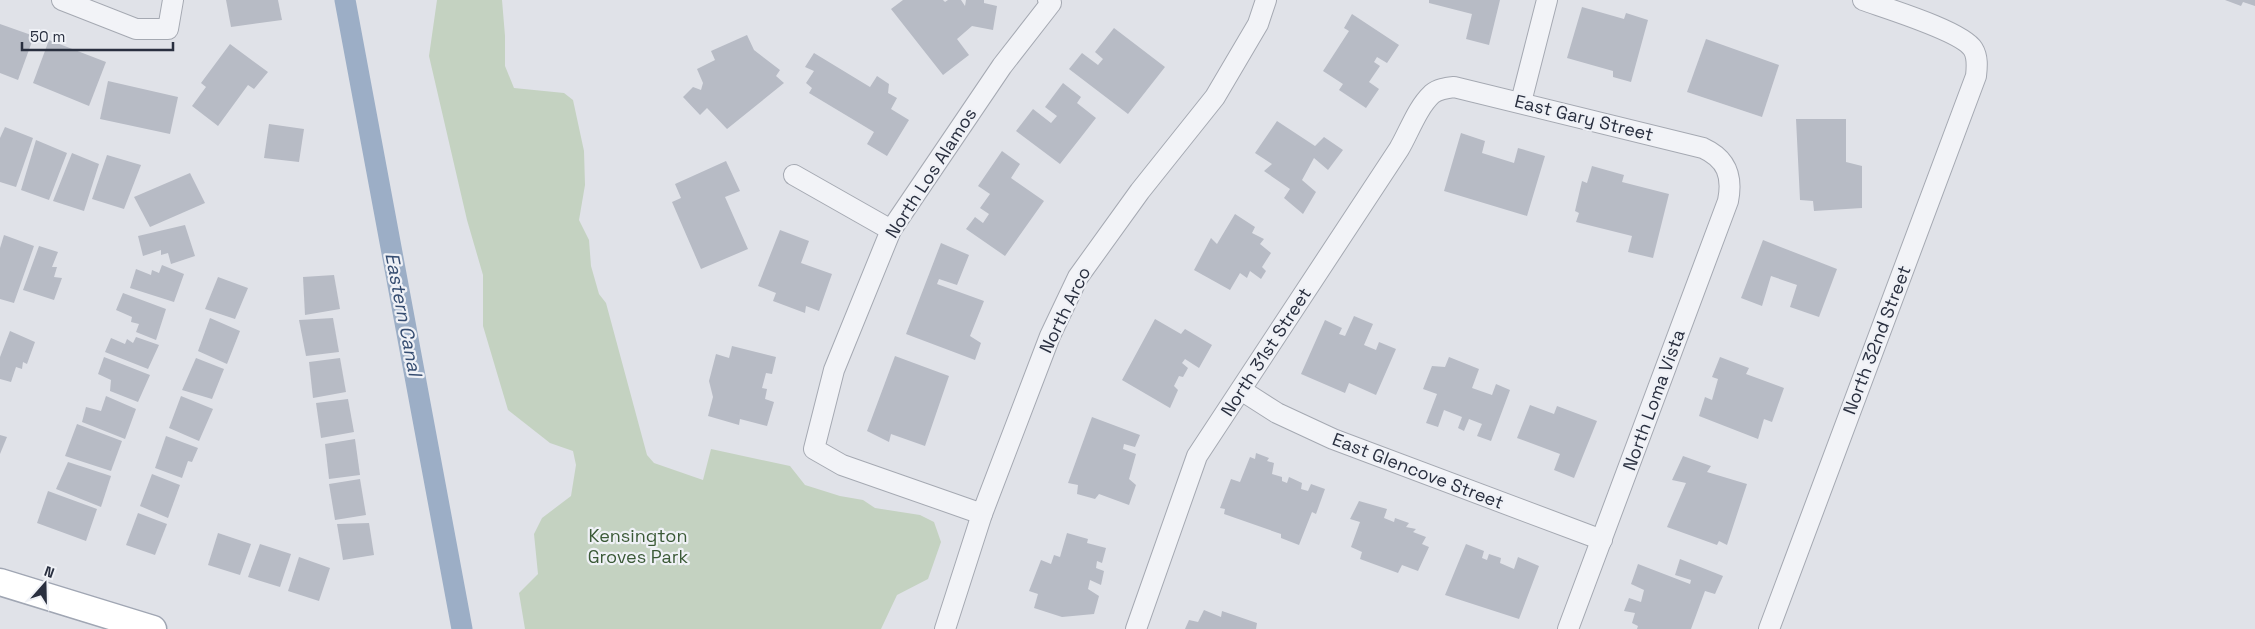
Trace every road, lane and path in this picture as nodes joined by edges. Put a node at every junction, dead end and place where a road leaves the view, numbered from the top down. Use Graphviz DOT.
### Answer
graph roads {
  1 [pos="62,0"];
  2 [pos="173,0"];
  3 [pos="1048,0"];
  4 [pos="1266,0"];
  5 [pos="1547,0"];
  6 [pos="1862,0"];
  7 [pos="1433,93"];
  8 [pos="1521,102"];
  9 [pos="1728,169"];
  10 [pos="794,175"];
  11 [pos="891,230"];
  12 [pos="1241,390"];
  13 [pos="982,514"];
  14 [pos="1602,540"];
  15 [pos="0,582"];
  16 [pos="951,627"];
  17 [pos="153,629"];
  18 [pos="1136,629"];
  19 [pos="1568,629"];
  20 [pos="1769,629"];
  1 -- 2 [label="street"];
  3 -- 11 [label="street, North Los Alamos"];
  4 -- 13 [label="street, North Arco"];
  5 -- 8 [label="street"];
  6 -- 20 [label="street, North 32nd Street"];
  7 -- 8 [label="street, East Gary Street"];
  7 -- 12 [label="street, North 31st Street"];
  8 -- 9 [label="street, East Gary Street"];
  9 -- 14 [label="street, North Loma Vista"];
  10 -- 11 [label="street"];
  11 -- 13 [label="street, North Los Alamos"];
  12 -- 14 [label="street, East Glencove Street"];
  12 -- 18 [label="street, North 31st Street"];
  13 -- 16 [label="street, North Arco"];
  14 -- 19 [label="street, North Loma Vista"];
  15 -- 17 [label="main road"];
}
